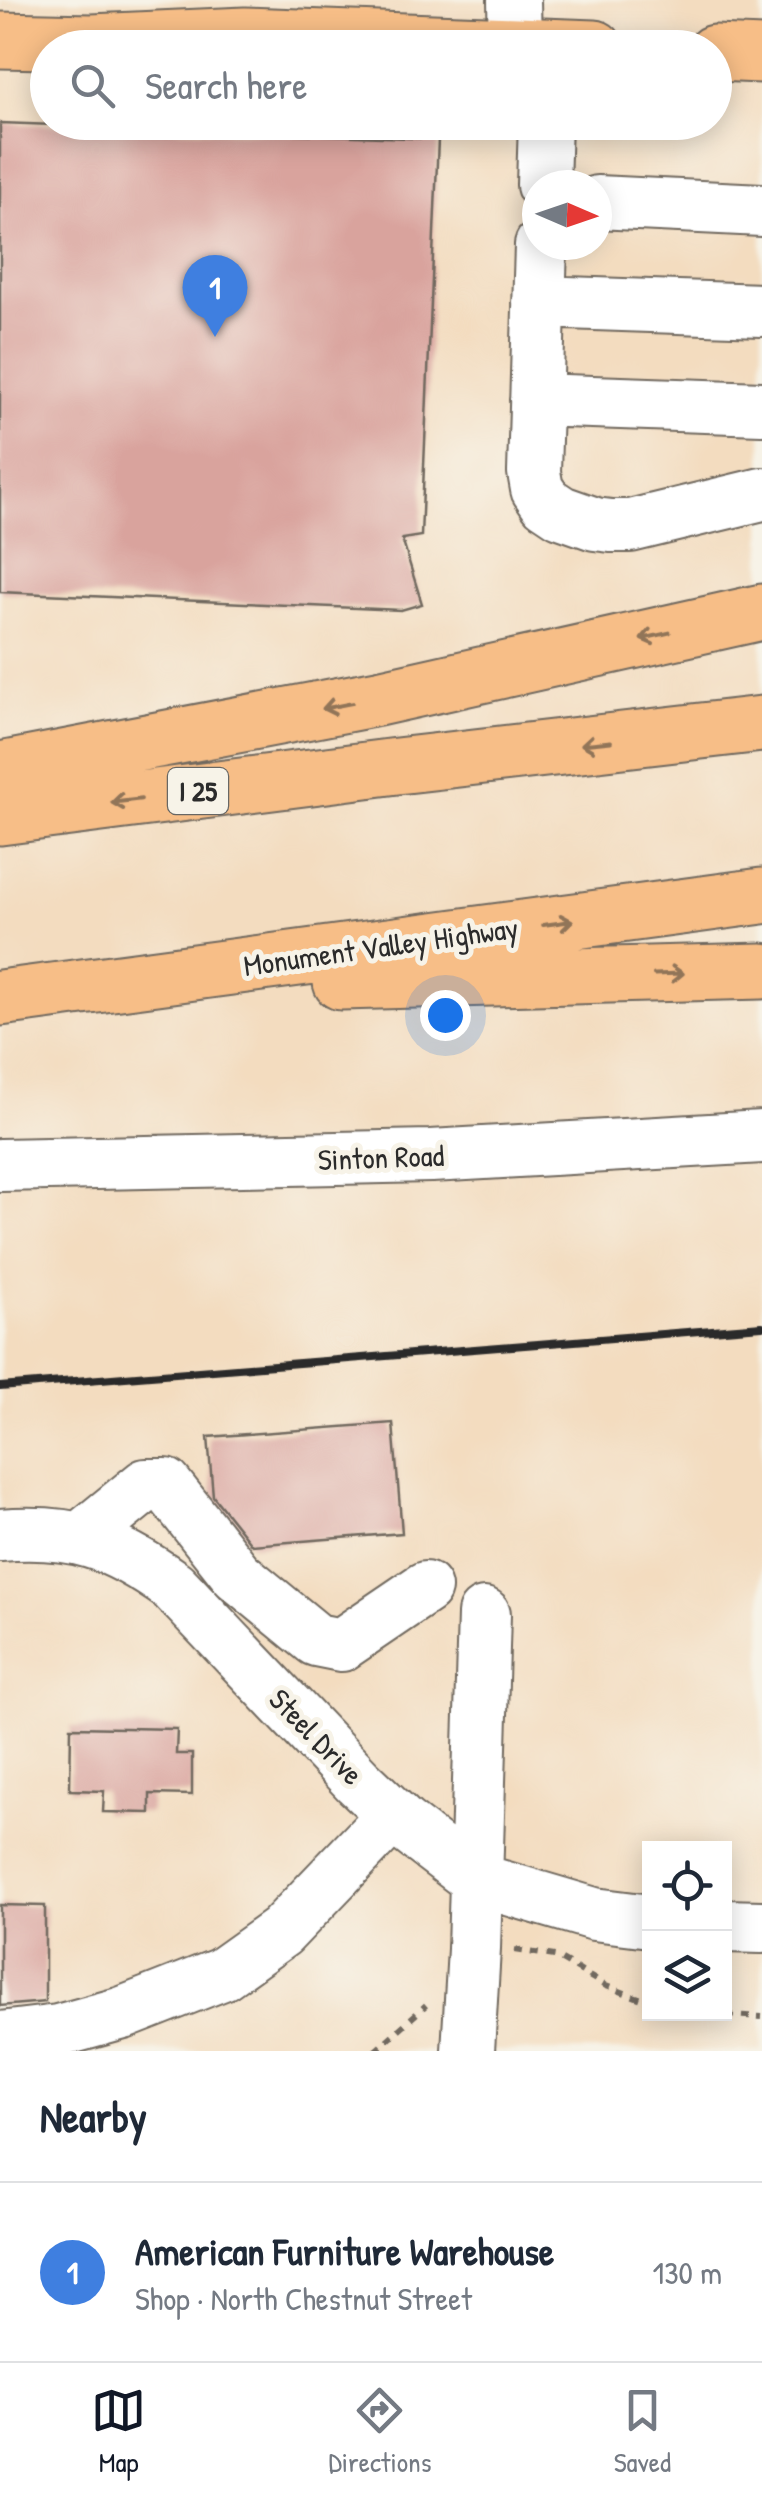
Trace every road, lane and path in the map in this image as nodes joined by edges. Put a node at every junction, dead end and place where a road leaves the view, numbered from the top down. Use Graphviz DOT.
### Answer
graph roads {
  1 [pos="0,40"];
  2 [pos="30,41"];
  3 [pos="732,54"];
  4 [pos="762,55"];
  5 [pos="544,140"];
  6 [pos="543,170"];
  7 [pos="612,203"];
  8 [pos="762,210"];
  9 [pos="540,260"];
  10 [pos="539,302"];
  11 [pos="762,310"];
  12 [pos="536,400"];
  13 [pos="762,408"];
  14 [pos="762,494"];
  15 [pos="762,612"];
  16 [pos="762,724"];
  17 [pos="0,770"];
  18 [pos="0,817"];
  19 [pos="762,896"];
  20 [pos="762,971"];
  21 [pos="88,986"];
  22 [pos="0,998"];
  23 [pos="762,1137"];
  24 [pos="0,1165"];
  25 [pos="0,1534"];
  26 [pos="81,1538"];
  27 [pos="424,1588"];
  28 [pos="484,1614"];
  29 [pos="393,1815"];
  30 [pos="475,1879"];
  31 [pos="642,1920"];
  32 [pos="732,1926"];
  33 [pos="762,1927"];
  34 [pos="517,1950"];
  35 [pos="642,1999"];
  36 [pos="732,2015"];
  37 [pos="762,2017"];
  38 [pos="456,2019"];
  39 [pos="0,2038"];
  40 [pos="375,2051"];
  1 -- 2 [label="main road"];
  3 -- 4 [label="main road"];
  5 -- 6 [label="street"];
  7 -- 8 [label="street"];
  9 -- 10 [label="street"];
  10 -- 11 [label="street"];
  10 -- 12 [label="street"];
  12 -- 13 [label="street"];
  12 -- 14 [label="street"];
  15 -- 17 [label="main road, one-way"];
  16 -- 18 [label="main road, I 25, one-way"];
  21 -- 19 [label="main road, Monument Valley Highway, one-way"];
  21 -- 20 [label="main road, one-way"];
  21 -- 22 [label="main road, Monument Valley Highway"];
  23 -- 24 [label="street, Sinton Road"];
  25 -- 26 [label="street, Steel Drive"];
  26 -- 27 [label="street"];
  26 -- 29 [label="street, Steel Drive"];
  28 -- 30 [label="street"];
  29 -- 30 [label="street, Steel Drive"];
  29 -- 39 [label="street"];
  30 -- 31 [label="street, Steel Drive"];
  30 -- 38 [label="street"];
  32 -- 33 [label="street"];
  34 -- 35 [label="path"];
  36 -- 37 [label="path"];
  38 -- 40 [label="path"];
}
